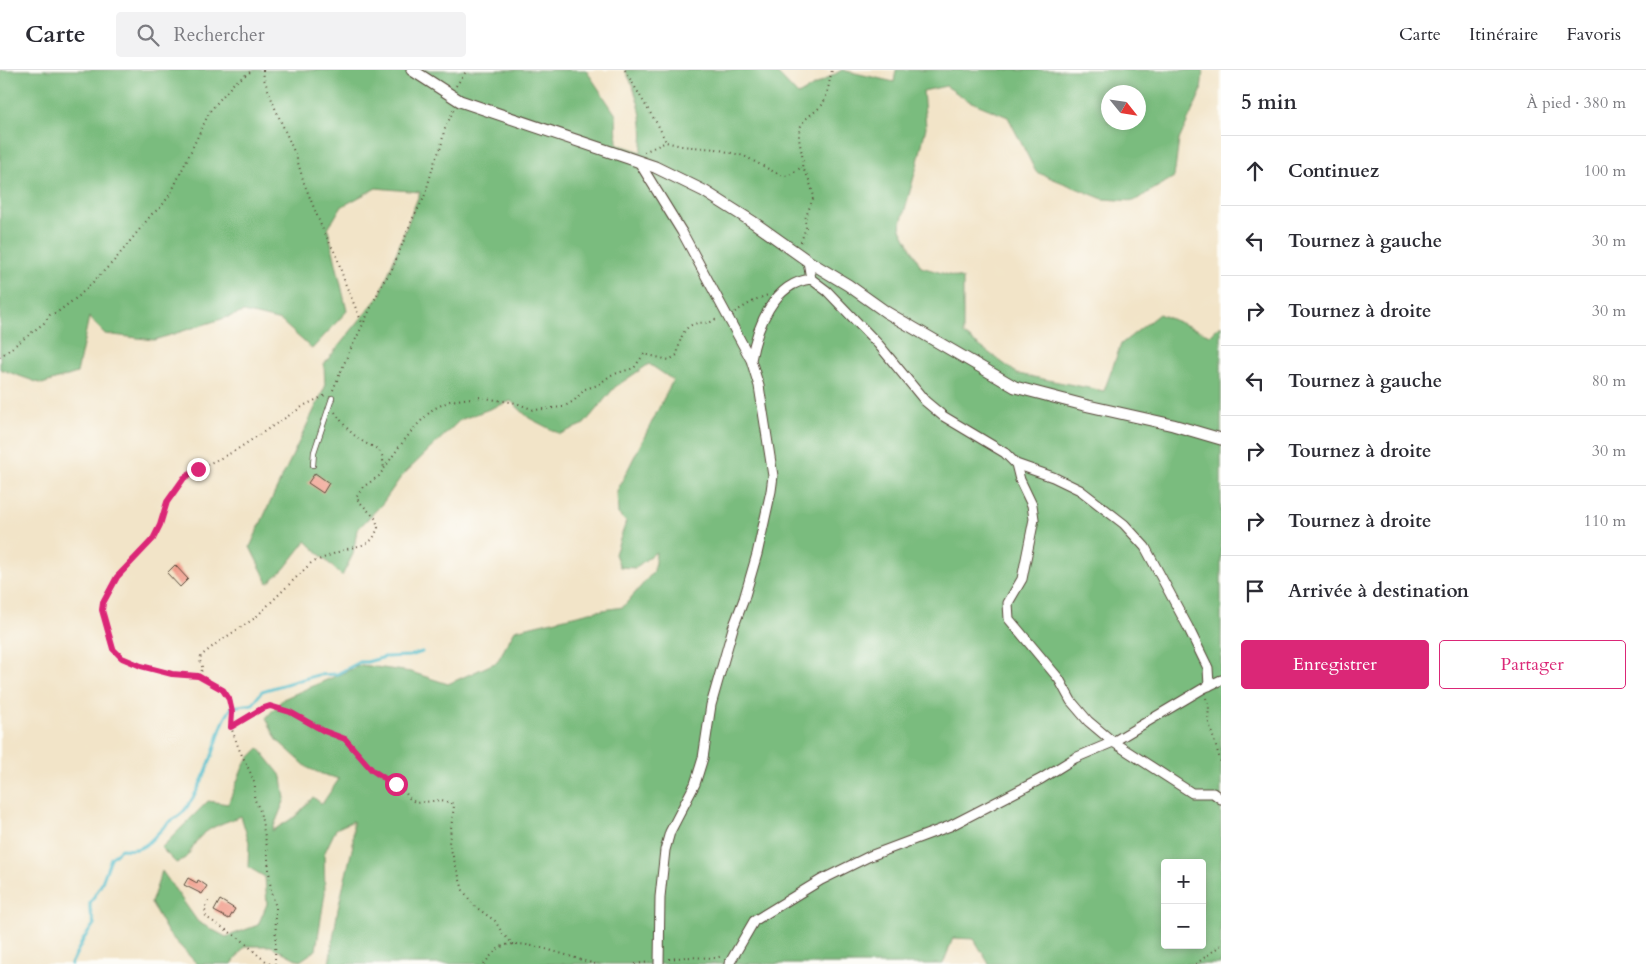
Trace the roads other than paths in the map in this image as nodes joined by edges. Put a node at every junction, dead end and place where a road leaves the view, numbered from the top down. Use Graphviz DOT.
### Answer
graph roads {
  1 [pos="412,70"];
  2 [pos="639,162"];
  3 [pos="808,261"];
  4 [pos="811,279"];
  5 [pos="751,360"];
  6 [pos="332,395"];
  7 [pos="1221,439"];
  8 [pos="1016,464"];
  9 [pos="313,465"];
  10 [pos="1221,680"];
  11 [pos="1206,687"];
  12 [pos="1113,742"];
  13 [pos="1221,799"];
  14 [pos="658,963"];
  15 [pos="729,964"];
  1 -- 2 [label="street"];
  2 -- 3 [label="street"];
  2 -- 5 [label="street"];
  3 -- 4 [label="street"];
  3 -- 7 [label="street"];
  4 -- 5 [label="street"];
  4 -- 8 [label="street"];
  5 -- 14 [label="street"];
  6 -- 9 [label="lane"];
  8 -- 11 [label="street"];
  8 -- 12 [label="street"];
  10 -- 11 [label="street"];
  11 -- 12 [label="street"];
  12 -- 13 [label="street"];
  12 -- 15 [label="street"];
}
